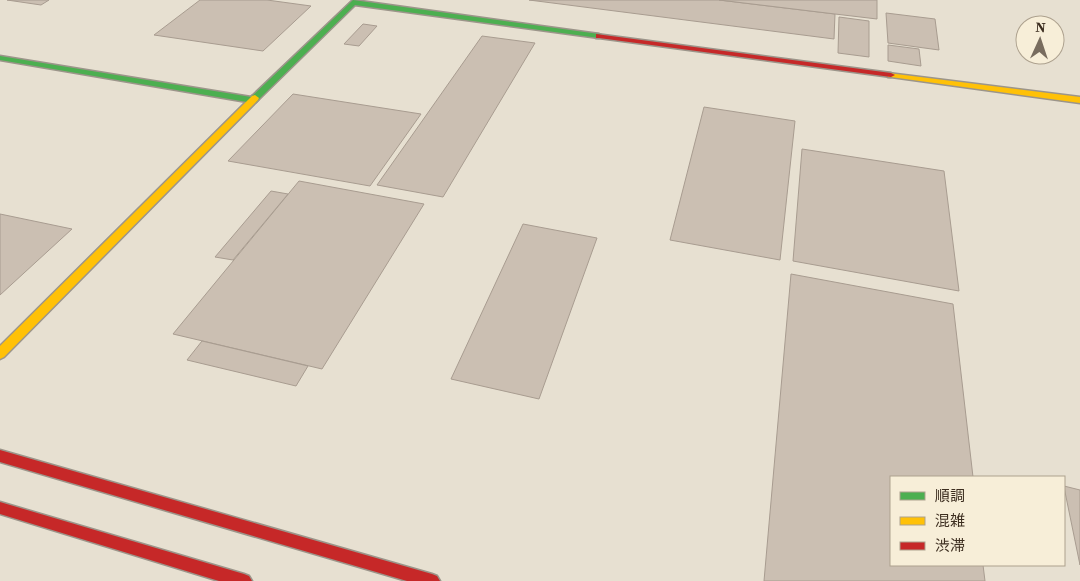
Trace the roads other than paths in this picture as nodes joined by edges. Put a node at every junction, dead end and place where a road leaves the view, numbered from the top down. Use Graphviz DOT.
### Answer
graph roads {
  1 [pos="355,2"];
  2 [pos="0,58"];
  3 [pos="253,100"];
  4 [pos="1080,100"];
  5 [pos="0,354"];
  6 [pos="0,456"];
  7 [pos="0,508"];
  8 [pos="244,581"];
  9 [pos="432,581"];
  1 -- 3 [label="street"];
  1 -- 4 [label="street"];
  2 -- 3 [label="street"];
  3 -- 5 [label="street"];
  6 -- 9 [label="street"];
  7 -- 8 [label="street"];
}
